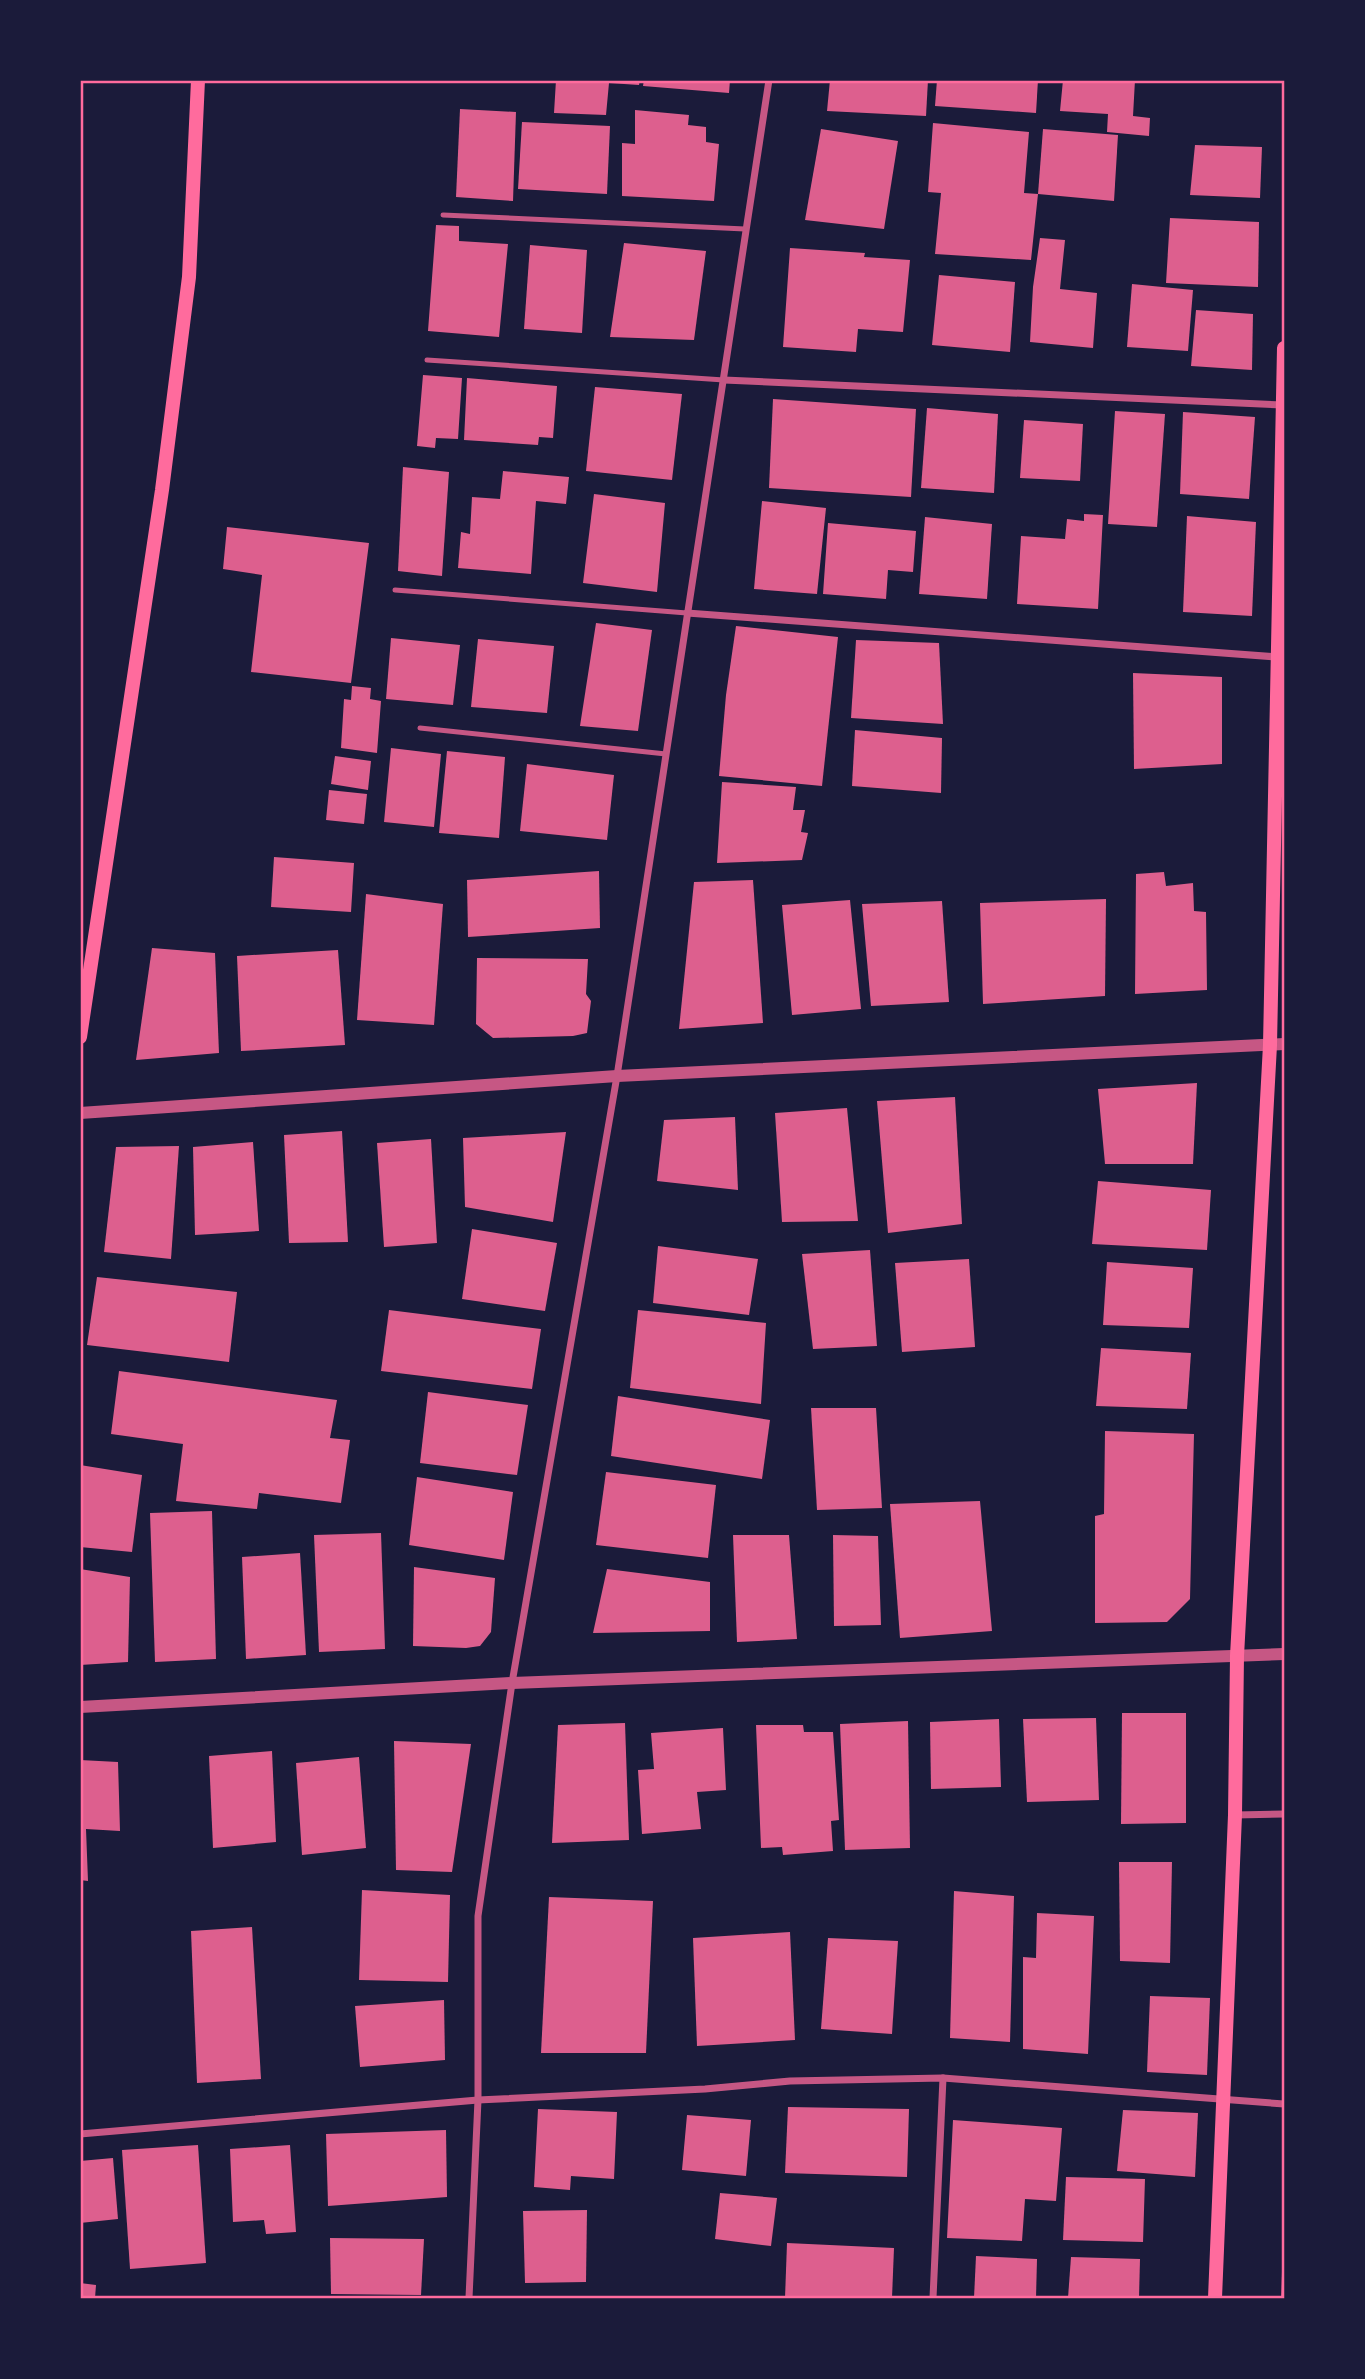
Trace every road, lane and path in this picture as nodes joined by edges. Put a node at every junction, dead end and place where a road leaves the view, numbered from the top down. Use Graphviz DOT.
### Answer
graph roads {
  1 [pos="198,80"];
  2 [pos="769,80"];
  3 [pos="443,215"];
  4 [pos="745,229"];
  5 [pos="1284,348"];
  6 [pos="427,360"];
  7 [pos="724,380"];
  8 [pos="1284,405"];
  9 [pos="395,590"];
  10 [pos="687,613"];
  11 [pos="1277,657"];
  12 [pos="420,728"];
  13 [pos="666,754"];
  14 [pos="80,1037"];
  15 [pos="1277,1045"];
  16 [pos="617,1076"];
  17 [pos="80,1113"];
  18 [pos="1284,1654"];
  19 [pos="1237,1656"];
  20 [pos="512,1683"];
  21 [pos="80,1707"];
  22 [pos="1284,1814"];
  23 [pos="1235,1815"];
  24 [pos="943,2078"];
  25 [pos="478,2100"];
  26 [pos="1223,2100"];
  27 [pos="1284,2105"];
  28 [pos="80,2134"];
  29 [pos="469,2298"];
  30 [pos="933,2298"];
  31 [pos="1215,2298"];
  1 -- 14 [label="main road"];
  2 -- 4 [label="street"];
  3 -- 4 [label="lane"];
  4 -- 7 [label="street"];
  5 -- 8 [label="main road"];
  6 -- 7 [label="lane"];
  7 -- 8 [label="street"];
  7 -- 10 [label="street"];
  8 -- 11 [label="main road"];
  9 -- 10 [label="lane"];
  10 -- 11 [label="street"];
  10 -- 13 [label="street"];
  11 -- 15 [label="main road"];
  12 -- 13 [label="lane"];
  13 -- 16 [label="street"];
  15 -- 16 [label="street"];
  15 -- 19 [label="main road"];
  16 -- 17 [label="street"];
  16 -- 20 [label="street"];
  18 -- 19 [label="street"];
  19 -- 20 [label="street"];
  19 -- 23 [label="main road"];
  20 -- 21 [label="street"];
  20 -- 25 [label="street"];
  22 -- 23 [label="street"];
  23 -- 26 [label="main road"];
  24 -- 25 [label="street"];
  24 -- 26 [label="street"];
  24 -- 30 [label="street"];
  25 -- 28 [label="street"];
  25 -- 29 [label="street"];
  26 -- 27 [label="street"];
  26 -- 31 [label="main road"];
}
